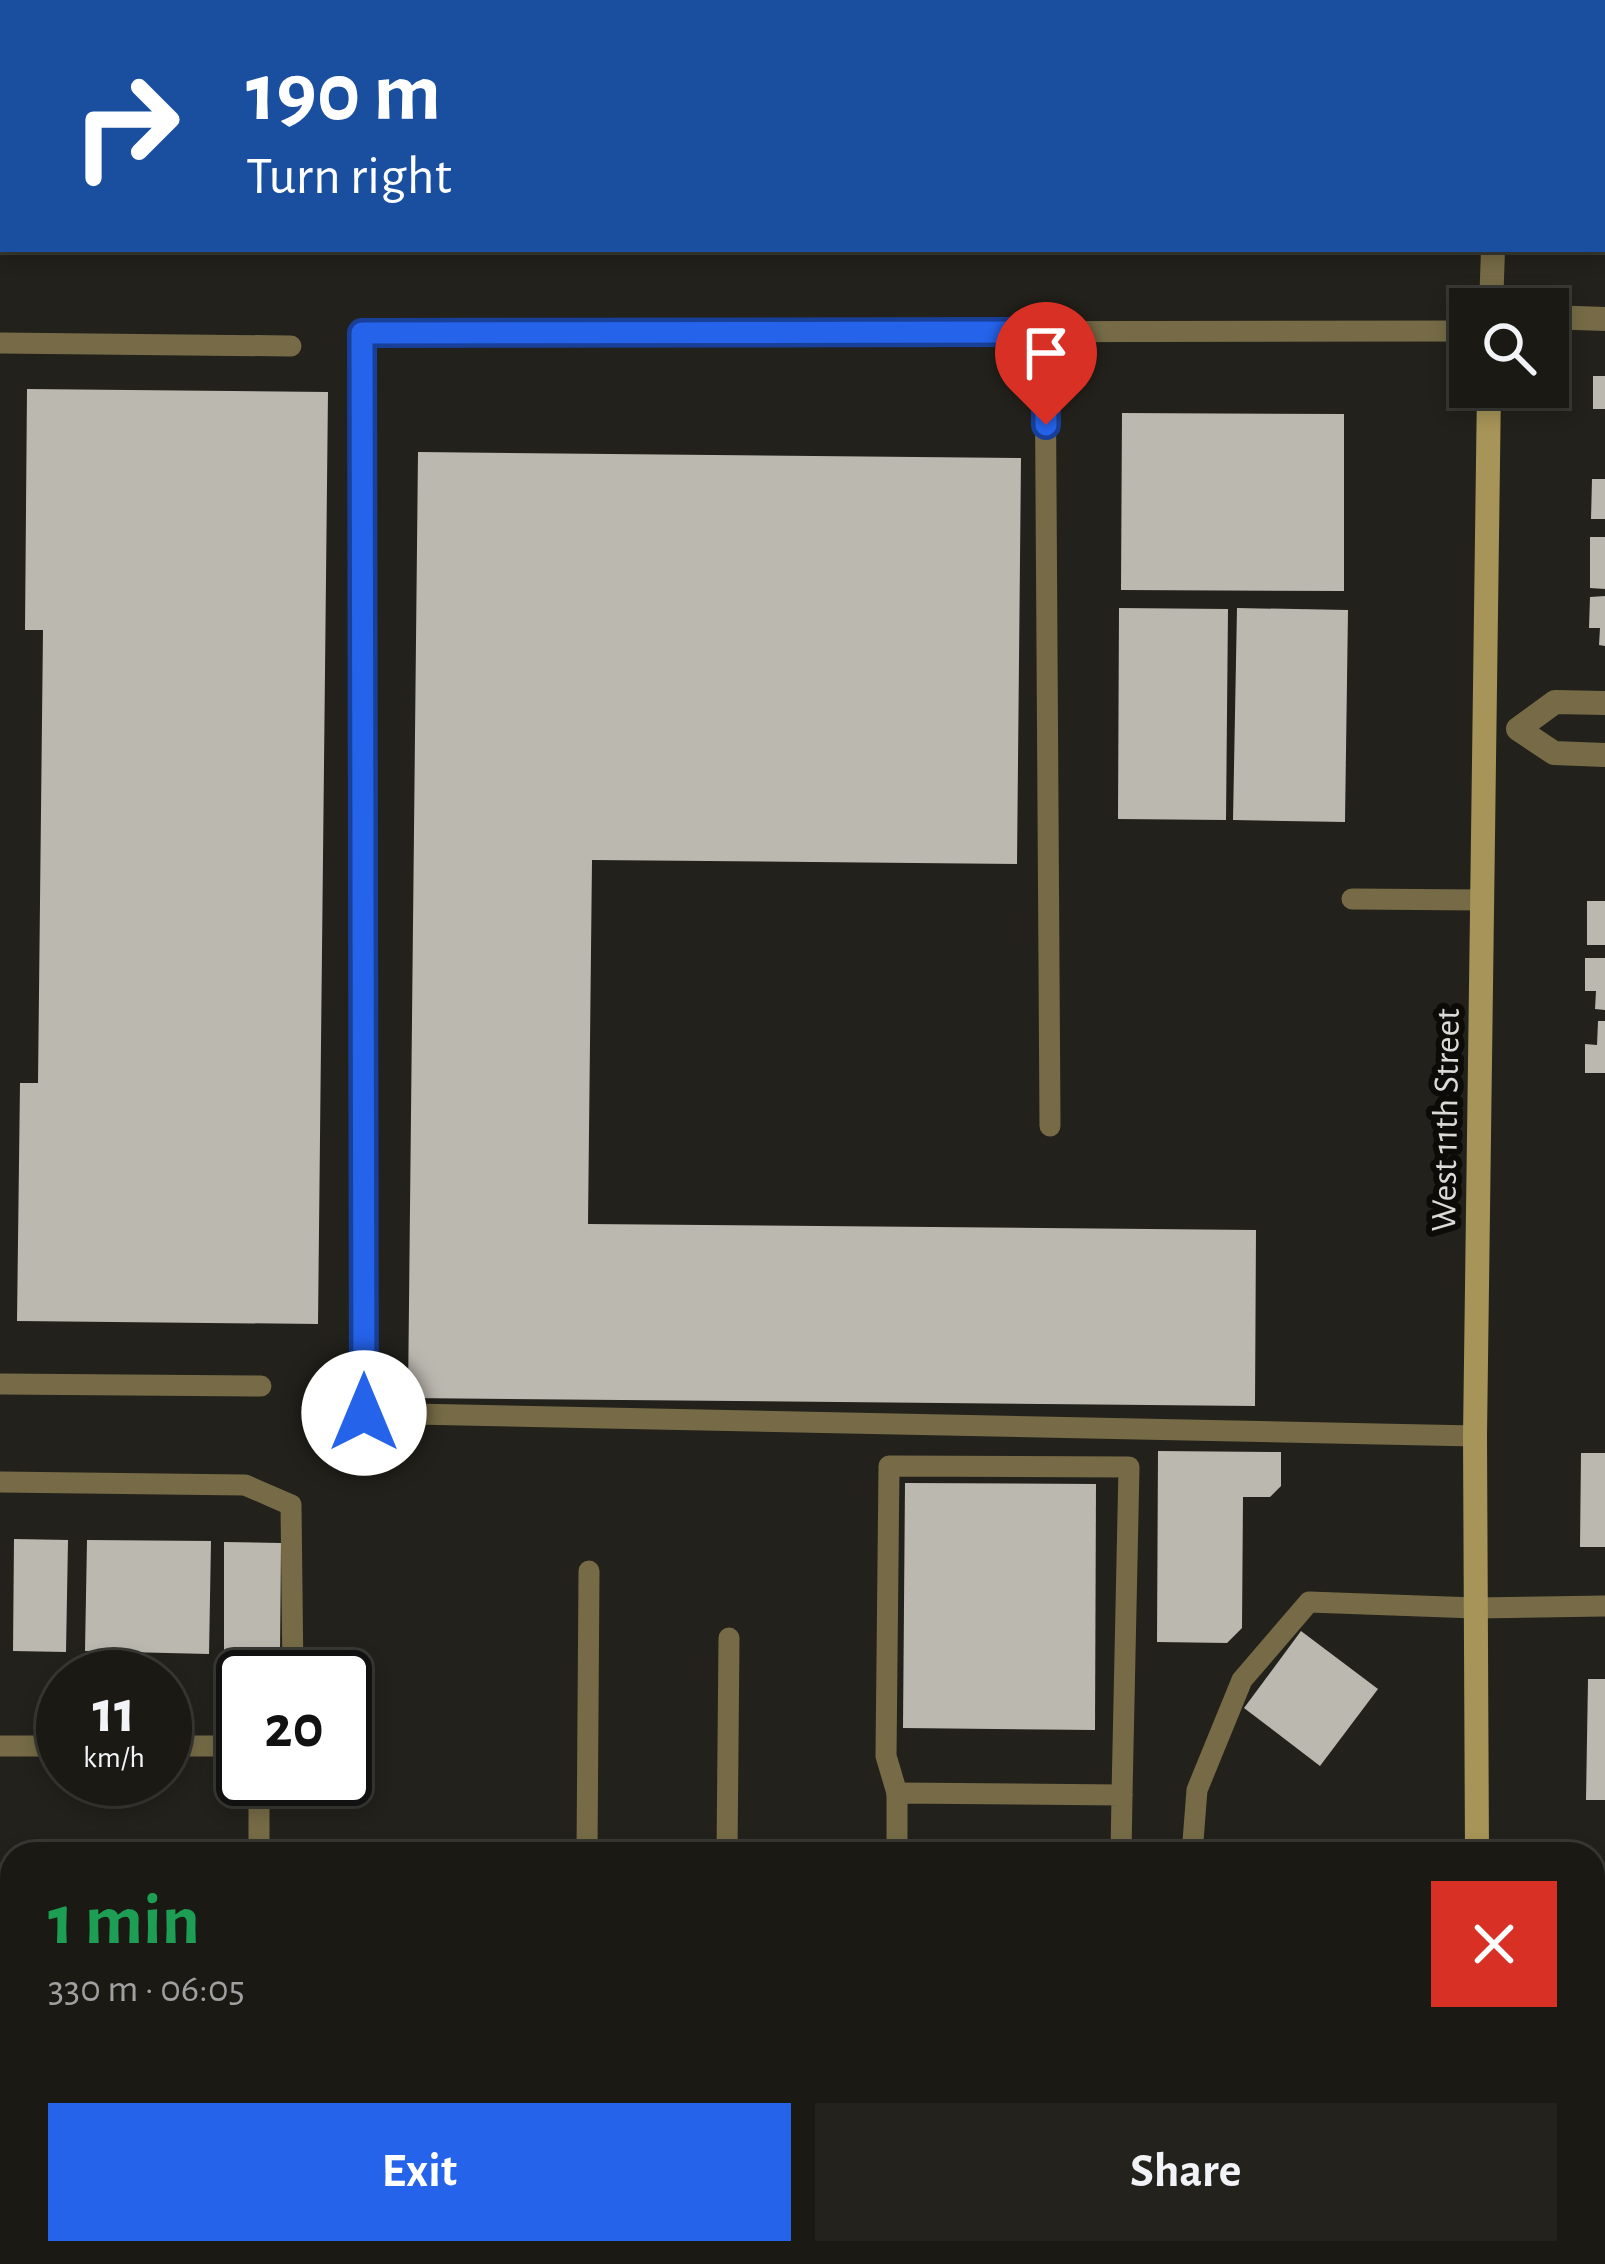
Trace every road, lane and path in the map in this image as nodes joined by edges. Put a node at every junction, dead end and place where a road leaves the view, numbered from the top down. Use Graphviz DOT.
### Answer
graph roads {
  1 [pos="1493,252"];
  2 [pos="1492,288"];
  3 [pos="1569,318"];
  4 [pos="1605,319"];
  5 [pos="1449,331"];
  6 [pos="1045,332"];
  7 [pos="0,343"];
  8 [pos="291,346"];
  9 [pos="1489,408"];
  10 [pos="1605,703"];
  11 [pos="1485,729"];
  12 [pos="1518,729"];
  13 [pos="1605,754"];
  14 [pos="1352,899"];
  15 [pos="1483,900"];
  16 [pos="1050,1126"];
  17 [pos="0,1384"];
  18 [pos="261,1386"];
  19 [pos="1475,1436"];
  20 [pos="0,1482"];
  21 [pos="589,1571"];
  22 [pos="1605,1606"];
  23 [pos="1475,1608"];
  24 [pos="729,1638"];
  25 [pos="293,1650"];
  26 [pos="0,1746"];
  27 [pos="36,1746"];
  28 [pos="897,1793"];
  29 [pos="1122,1795"];
  30 [pos="259,1806"];
  31 [pos="259,1842"];
  32 [pos="586,1842"];
  33 [pos="727,1842"];
  34 [pos="897,1842"];
  35 [pos="1121,1842"];
  36 [pos="1193,1842"];
  37 [pos="1477,1842"];
  1 -- 2 [label="street"];
  3 -- 4 [label="street"];
  5 -- 6 [label="lane"];
  6 -- 16 [label="lane"];
  6 -- 19 [label="lane"];
  7 -- 8 [label="lane"];
  9 -- 11 [label="street, West 11th Street"];
  10 -- 12 [label="street"];
  11 -- 12 [label="street"];
  11 -- 15 [label="street, West 11th Street"];
  12 -- 13 [label="street"];
  14 -- 15 [label="lane"];
  15 -- 19 [label="street, West 11th Street"];
  17 -- 18 [label="lane"];
  19 -- 23 [label="street, West 11th Street"];
  20 -- 25 [label="lane"];
  21 -- 32 [label="lane"];
  22 -- 23 [label="lane"];
  23 -- 36 [label="lane"];
  23 -- 37 [label="street, West 11th Street"];
  24 -- 33 [label="lane"];
  26 -- 27 [label="lane"];
  28 -- 29 [label="lane"];
  28 -- 29 [label="lane"];
  28 -- 34 [label="lane"];
  29 -- 35 [label="lane"];
  30 -- 31 [label="lane"];
}
